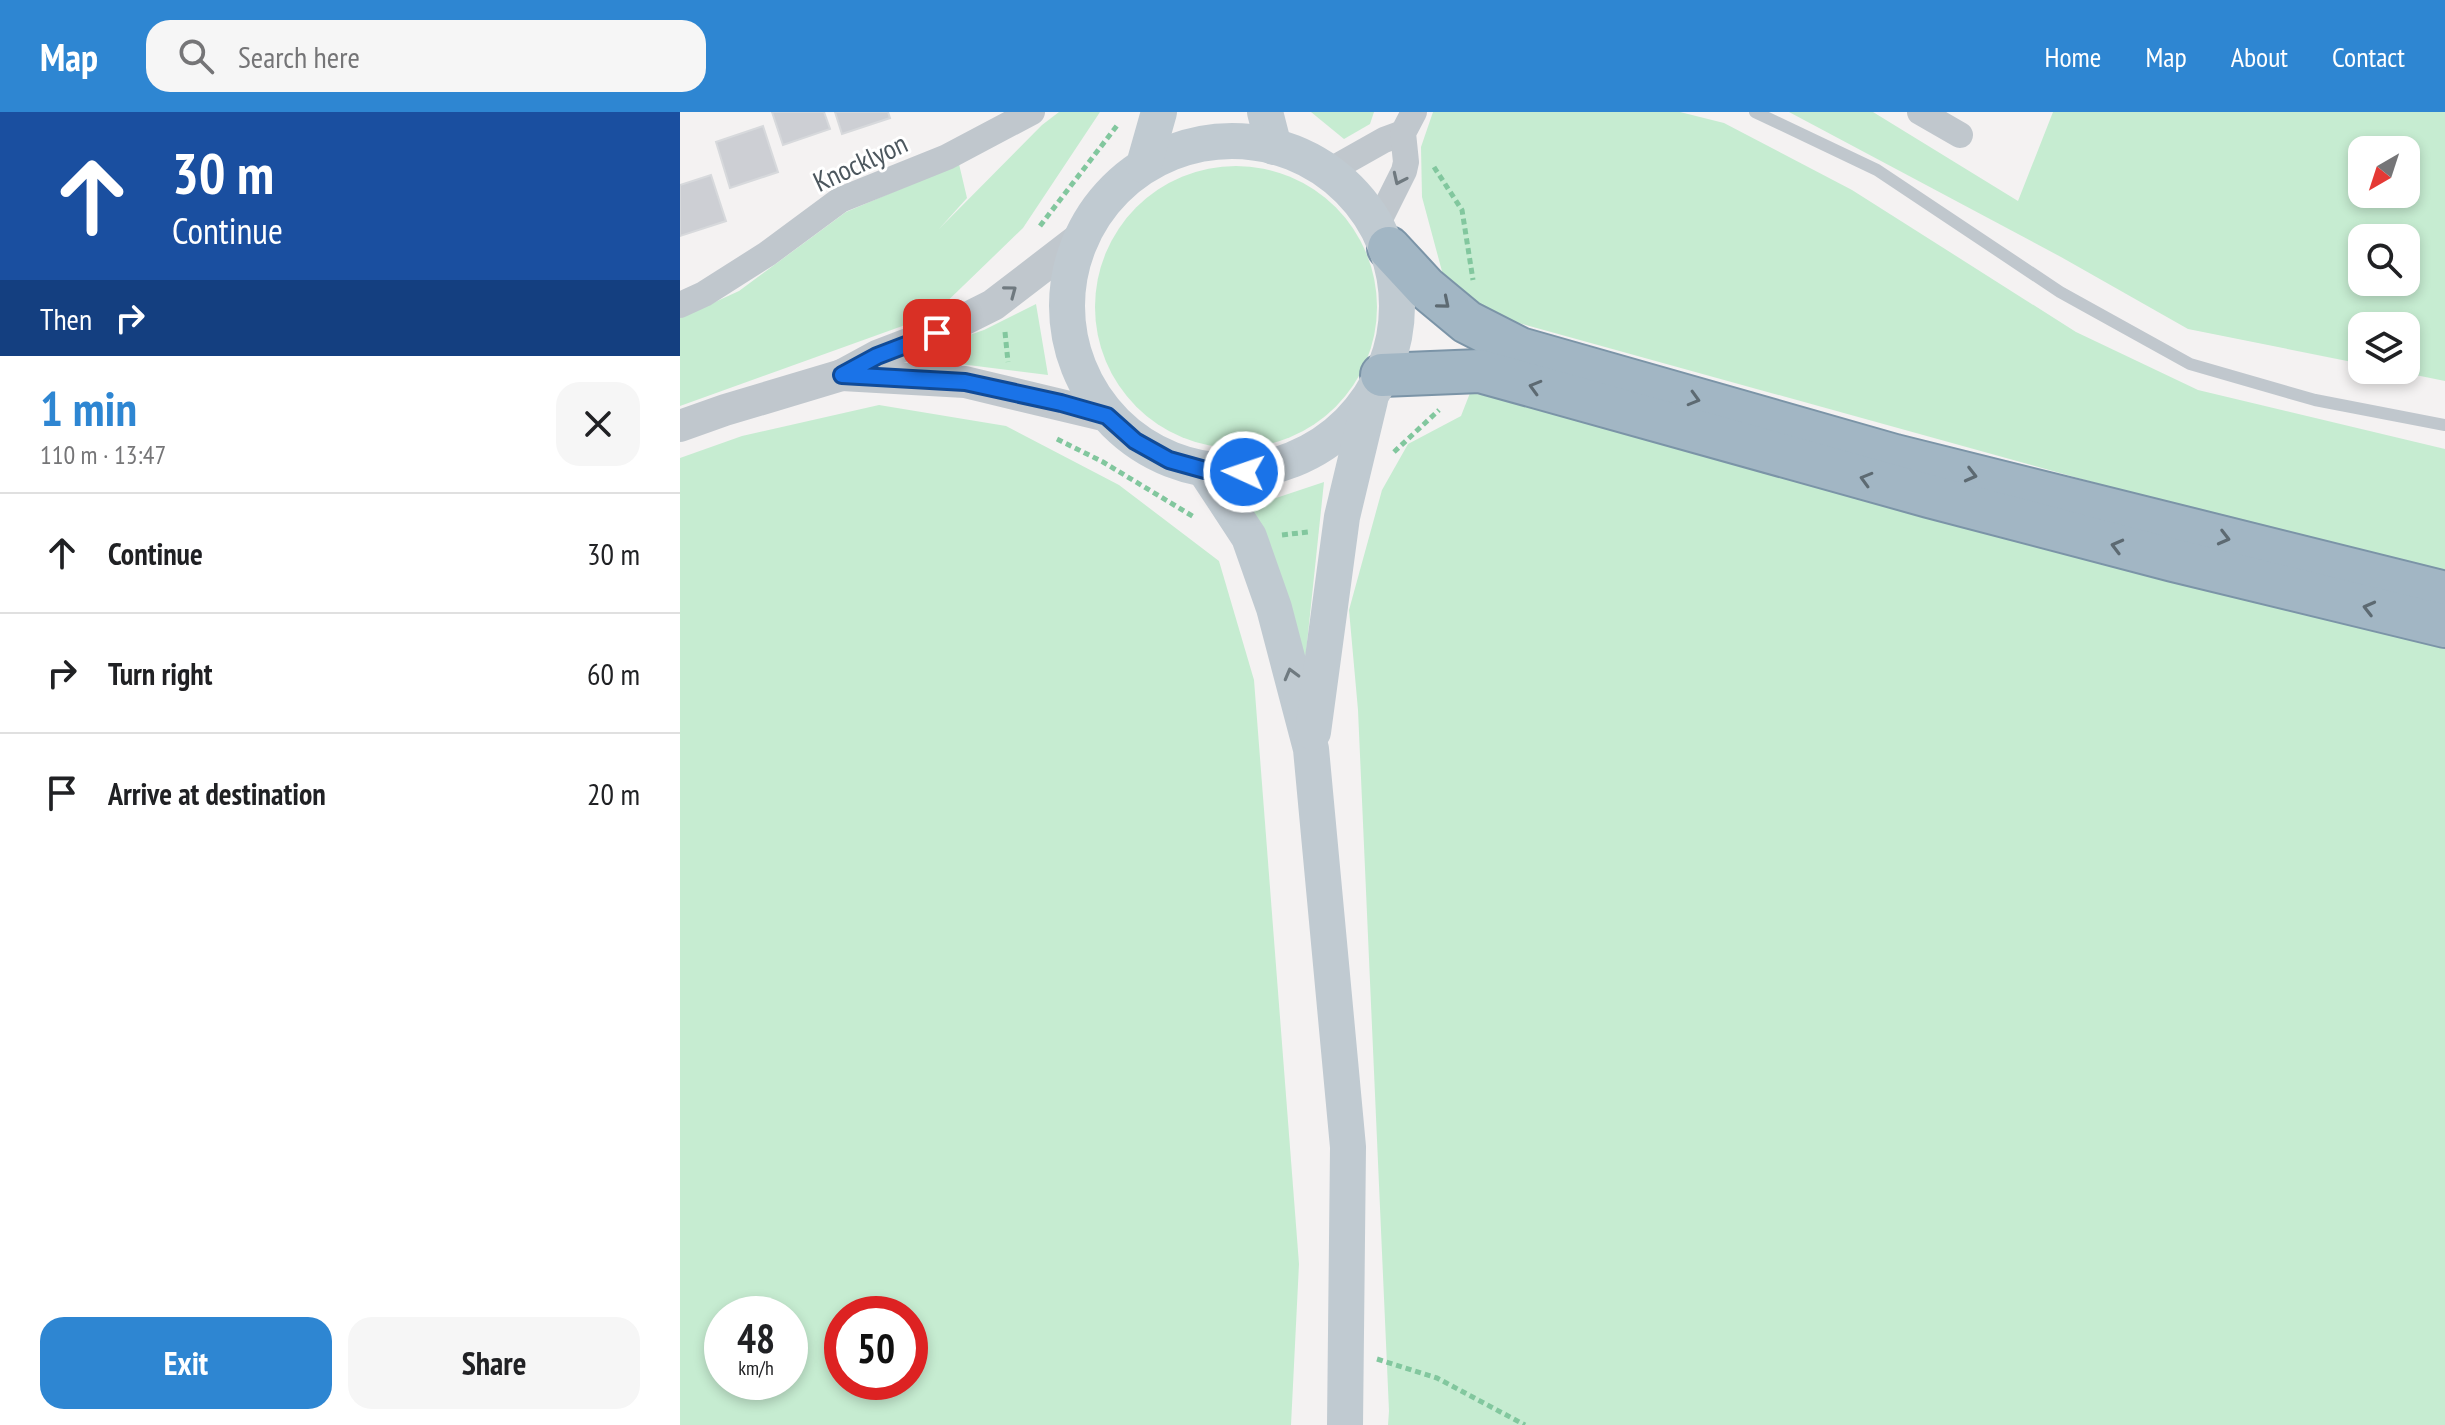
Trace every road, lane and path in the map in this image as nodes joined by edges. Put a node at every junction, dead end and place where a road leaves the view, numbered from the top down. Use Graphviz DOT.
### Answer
graph roads {
  1 [pos="1032,112"];
  2 [pos="1265,112"];
  3 [pos="1755,112"];
  4 [pos="1920,112"];
  5 [pos="1142,113"];
  6 [pos="1409,122"];
  7 [pos="1960,135"];
  8 [pos="1274,147"];
  9 [pos="1144,165"];
  10 [pos="1329,171"];
  11 [pos="1441,178"];
  12 [pos="1035,232"];
  13 [pos="1383,236"];
  14 [pos="1079,239"];
  15 [pos="1472,267"];
  16 [pos="680,305"];
  17 [pos="1003,320"];
  18 [pos="1009,371"];
  19 [pos="842,375"];
  20 [pos="1377,385"];
  21 [pos="1107,416"];
  22 [pos="2445,425"];
  23 [pos="680,426"];
  24 [pos="1047,434"];
  25 [pos="1205,470"];
  26 [pos="1202,525"];
  27 [pos="1318,531"];
  28 [pos="1277,536"];
  29 [pos="2445,593"];
  30 [pos="2445,626"];
  31 [pos="1311,749"];
  32 [pos="1347,1349"];
  33 [pos="1345,1425"];
  34 [pos="1525,1425"];
  1 -- 16 [label="street, Knocklyon"];
  2 -- 8 [label="main road"];
  3 -- 22 [label="lane"];
  4 -- 7 [label="street"];
  5 -- 9 [label="main road"];
  5 -- 12 [label="path"];
  6 -- 10 [label="street"];
  6 -- 13 [label="street, one-way"];
  8 -- 9 [label="main road"];
  8 -- 10 [label="main road"];
  9 -- 14 [label="main road"];
  10 -- 13 [label="main road"];
  11 -- 15 [label="path"];
  13 -- 20 [label="main road"];
  13 -- 29 [label="highway, one-way"];
  19 -- 14 [label="street, one-way"];
  14 -- 21 [label="main road"];
  17 -- 18 [label="path"];
  19 -- 21 [label="street"];
  19 -- 23 [label="street"];
  20 -- 25 [label="main road"];
  30 -- 20 [label="highway, one-way"];
  20 -- 31 [label="main road"];
  21 -- 25 [label="main road"];
  24 -- 26 [label="path"];
  31 -- 25 [label="main road, one-way"];
  27 -- 28 [label="path"];
  31 -- 32 [label="main road"];
  32 -- 33 [label="main road"];
  32 -- 34 [label="path"];
}
